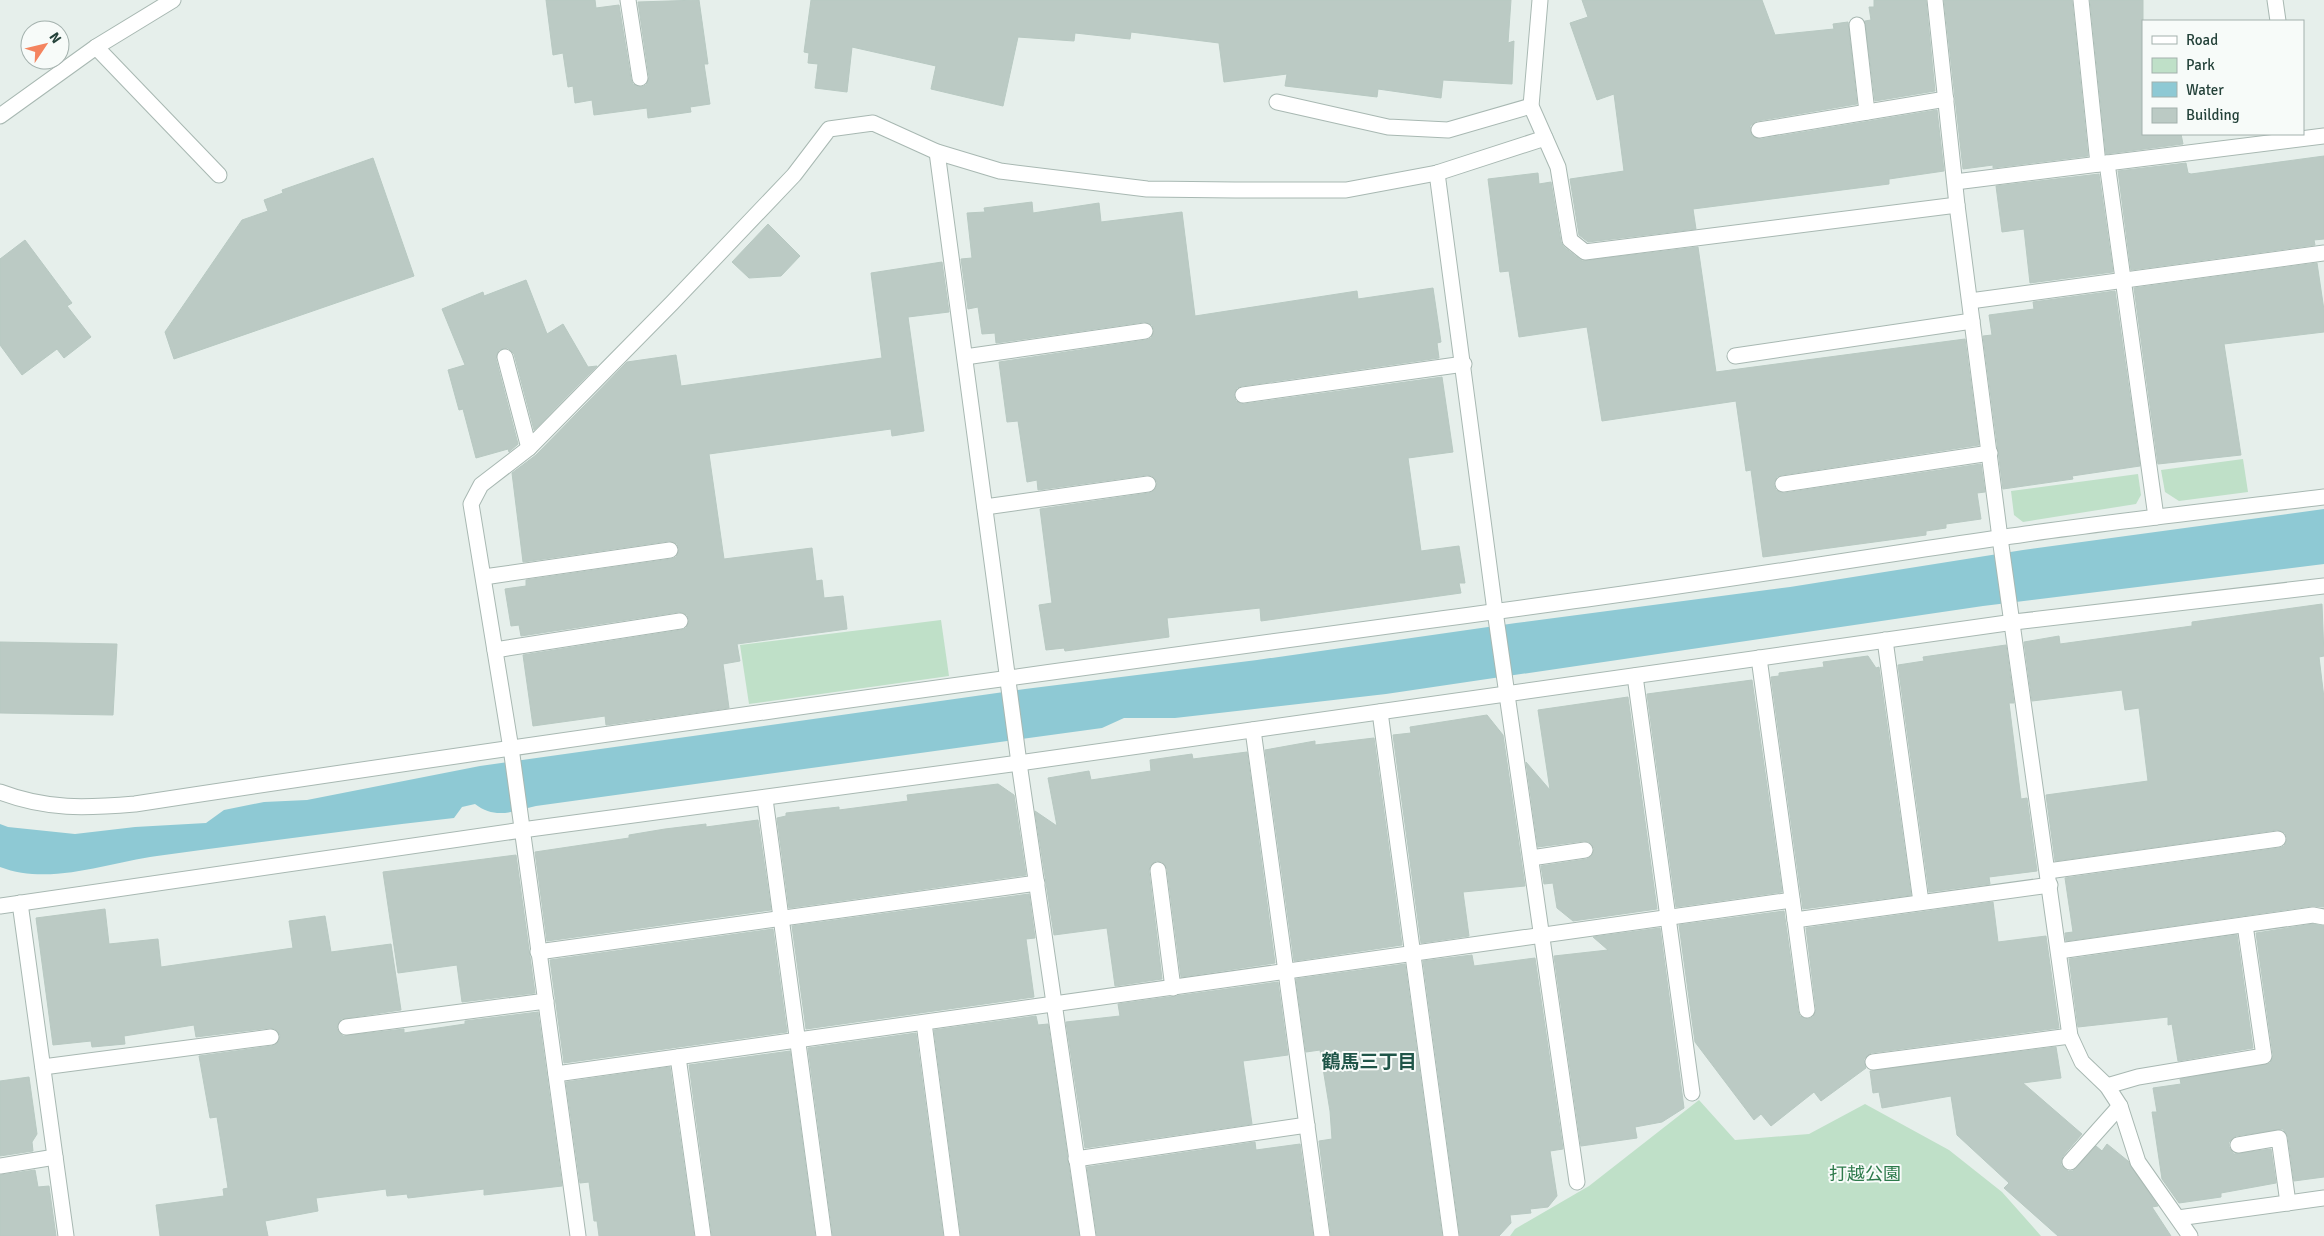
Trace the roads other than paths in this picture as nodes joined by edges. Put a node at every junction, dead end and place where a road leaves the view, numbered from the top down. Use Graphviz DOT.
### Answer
graph roads {
  1 [pos="172,0"];
  2 [pos="628,0"];
  3 [pos="1540,0"];
  4 [pos="1935,0"];
  5 [pos="2082,0"];
  6 [pos="2275,0"];
  7 [pos="2278,20"];
  8 [pos="1857,25"];
  9 [pos="96,47"];
  10 [pos="640,78"];
  11 [pos="1946,100"];
  12 [pos="1276,102"];
  13 [pos="1531,106"];
  14 [pos="1866,112"];
  15 [pos="0,116"];
  16 [pos="1759,130"];
  17 [pos="2324,136"];
  18 [pos="2294,137"];
  19 [pos="1545,138"];
  20 [pos="937,152"];
  21 [pos="2102,164"];
  22 [pos="1437,173"];
  23 [pos="219,175"];
  24 [pos="1955,182"];
  25 [pos="1957,205"];
  26 [pos="2324,253"];
  27 [pos="2123,280"];
  28 [pos="1970,301"];
  29 [pos="1972,321"];
  30 [pos="1145,331"];
  31 [pos="1735,356"];
  32 [pos="505,357"];
  33 [pos="964,357"];
  34 [pos="1464,364"];
  35 [pos="1243,395"];
  36 [pos="529,448"];
  37 [pos="1990,453"];
  38 [pos="1148,484"];
  39 [pos="1783,484"];
  40 [pos="2324,497"];
  41 [pos="985,507"];
  42 [pos="2156,518"];
  43 [pos="2000,538"];
  44 [pos="670,550"];
  45 [pos="484,577"];
  46 [pos="2324,586"];
  47 [pos="1495,611"];
  48 [pos="680,621"];
  49 [pos="2014,622"];
  50 [pos="1885,640"];
  51 [pos="495,650"];
  52 [pos="1759,658"];
  53 [pos="1008,676"];
  54 [pos="1635,676"];
  55 [pos="1509,694"];
  56 [pos="1380,712"];
  57 [pos="1253,730"];
  58 [pos="511,751"];
  59 [pos="1019,763"];
  60 [pos="0,792"];
  61 [pos="766,799"];
  62 [pos="522,830"];
  63 [pos="2278,839"];
  64 [pos="1585,850"];
  65 [pos="1531,858"];
  66 [pos="1158,870"];
  67 [pos="2049,878"];
  68 [pos="1037,883"];
  69 [pos="1792,900"];
  70 [pos="1921,902"];
  71 [pos="20,904"];
  72 [pos="0,906"];
  73 [pos="2324,917"];
  74 [pos="781,918"];
  75 [pos="1668,918"];
  76 [pos="1795,920"];
  77 [pos="2245,925"];
  78 [pos="1542,935"];
  79 [pos="2059,951"];
  80 [pos="538,952"];
  81 [pos="1412,954"];
  82 [pos="1286,972"];
  83 [pos="1173,988"];
  84 [pos="546,1001"];
  85 [pos="1054,1004"];
  86 [pos="1807,1010"];
  87 [pos="924,1023"];
  88 [pos="346,1027"];
  89 [pos="2070,1036"];
  90 [pos="271,1037"];
  91 [pos="798,1040"];
  92 [pos="678,1057"];
  93 [pos="1873,1062"];
  94 [pos="43,1067"];
  95 [pos="556,1074"];
  96 [pos="2107,1086"];
  97 [pos="1692,1092"];
  98 [pos="2120,1106"];
  99 [pos="1307,1125"];
  100 [pos="2238,1145"];
  101 [pos="55,1157"];
  102 [pos="1076,1159"];
  103 [pos="2070,1162"];
  104 [pos="0,1166"];
  105 [pos="1577,1182"];
  106 [pos="2324,1198"];
  107 [pos="2288,1203"];
  108 [pos="2178,1218"];
  109 [pos="66,1236"];
  110 [pos="578,1236"];
  111 [pos="703,1236"];
  112 [pos="824,1236"];
  113 [pos="952,1236"];
  114 [pos="1088,1236"];
  115 [pos="1322,1236"];
  116 [pos="1451,1236"];
  117 [pos="2190,1236"];
  1 -- 9 [label="street"];
  2 -- 10 [label="street"];
  3 -- 13 [label="street"];
  4 -- 11 [label="street"];
  5 -- 21 [label="street"];
  6 -- 7 [label="street"];
  8 -- 14 [label="street"];
  9 -- 15 [label="street"];
  9 -- 23 [label="street"];
  11 -- 14 [label="street"];
  11 -- 24 [label="street"];
  12 -- 13 [label="street"];
  13 -- 19 [label="street"];
  14 -- 16 [label="street"];
  17 -- 18 [label="street"];
  18 -- 21 [label="street"];
  19 -- 22 [label="street"];
  19 -- 25 [label="street"];
  20 -- 22 [label="street"];
  20 -- 33 [label="street"];
  20 -- 36 [label="street"];
  21 -- 24 [label="street"];
  21 -- 27 [label="street"];
  22 -- 34 [label="street"];
  24 -- 25 [label="street"];
  25 -- 28 [label="street"];
  26 -- 27 [label="street"];
  27 -- 28 [label="street"];
  27 -- 42 [label="street"];
  28 -- 29 [label="street"];
  29 -- 31 [label="street"];
  29 -- 37 [label="street"];
  30 -- 33 [label="street"];
  32 -- 36 [label="street"];
  33 -- 41 [label="street"];
  34 -- 35 [label="street"];
  34 -- 47 [label="street"];
  36 -- 45 [label="street"];
  37 -- 39 [label="street"];
  37 -- 43 [label="street"];
  38 -- 41 [label="street"];
  40 -- 42 [label="street"];
  41 -- 53 [label="street"];
  42 -- 43 [label="street"];
  43 -- 47 [label="street"];
  43 -- 49 [label="street"];
  44 -- 45 [label="street"];
  45 -- 51 [label="street"];
  46 -- 49 [label="street"];
  47 -- 53 [label="street"];
  47 -- 55 [label="street"];
  48 -- 51 [label="street"];
  49 -- 50 [label="street"];
  49 -- 67 [label="street"];
  50 -- 52 [label="street"];
  50 -- 70 [label="street"];
  51 -- 58 [label="street"];
  52 -- 54 [label="street"];
  52 -- 69 [label="street"];
  53 -- 58 [label="street"];
  53 -- 59 [label="street"];
  54 -- 55 [label="street"];
  54 -- 75 [label="street"];
  55 -- 56 [label="street"];
  55 -- 65 [label="street"];
  56 -- 57 [label="street"];
  56 -- 81 [label="street"];
  57 -- 59 [label="street"];
  57 -- 82 [label="street"];
  58 -- 60 [label="street"];
  58 -- 62 [label="street"];
  59 -- 61 [label="street"];
  59 -- 68 [label="street"];
  61 -- 62 [label="street"];
  61 -- 74 [label="street"];
  62 -- 71 [label="street"];
  62 -- 80 [label="street"];
  63 -- 67 [label="street"];
  64 -- 65 [label="street"];
  65 -- 78 [label="street"];
  66 -- 83 [label="street"];
  67 -- 70 [label="street"];
  67 -- 79 [label="street"];
  68 -- 74 [label="street"];
  68 -- 85 [label="street"];
  69 -- 75 [label="street"];
  69 -- 76 [label="street"];
  70 -- 76 [label="street"];
  71 -- 72 [label="street"];
  71 -- 94 [label="street"];
  73 -- 77 [label="street"];
  74 -- 80 [label="street"];
  74 -- 91 [label="street"];
  75 -- 78 [label="street"];
  75 -- 97 [label="street"];
  76 -- 86 [label="street"];
  77 -- 79 [label="street"];
  77 -- 96 [label="street"];
  78 -- 81 [label="street"];
  78 -- 105 [label="street"];
  79 -- 89 [label="street"];
  80 -- 84 [label="street"];
  81 -- 82 [label="street"];
  81 -- 116 [label="street"];
  82 -- 83 [label="street"];
  82 -- 99 [label="street"];
  83 -- 85 [label="street"];
  84 -- 88 [label="street"];
  84 -- 95 [label="street"];
  85 -- 87 [label="street"];
  85 -- 102 [label="street"];
  87 -- 91 [label="street"];
  87 -- 113 [label="street"];
  89 -- 93 [label="street"];
  89 -- 96 [label="street"];
  90 -- 94 [label="street"];
  91 -- 92 [label="street"];
  91 -- 112 [label="street"];
  92 -- 95 [label="street"];
  92 -- 111 [label="street"];
  94 -- 101 [label="street"];
  95 -- 110 [label="street"];
  96 -- 98 [label="street"];
  98 -- 103 [label="street"];
  98 -- 108 [label="street"];
  99 -- 102 [label="street"];
  99 -- 115 [label="street"];
  100 -- 107 [label="street"];
  101 -- 104 [label="street"];
  101 -- 109 [label="street"];
  102 -- 114 [label="street"];
  106 -- 107 [label="street"];
  107 -- 108 [label="street"];
  108 -- 117 [label="street"];
}
